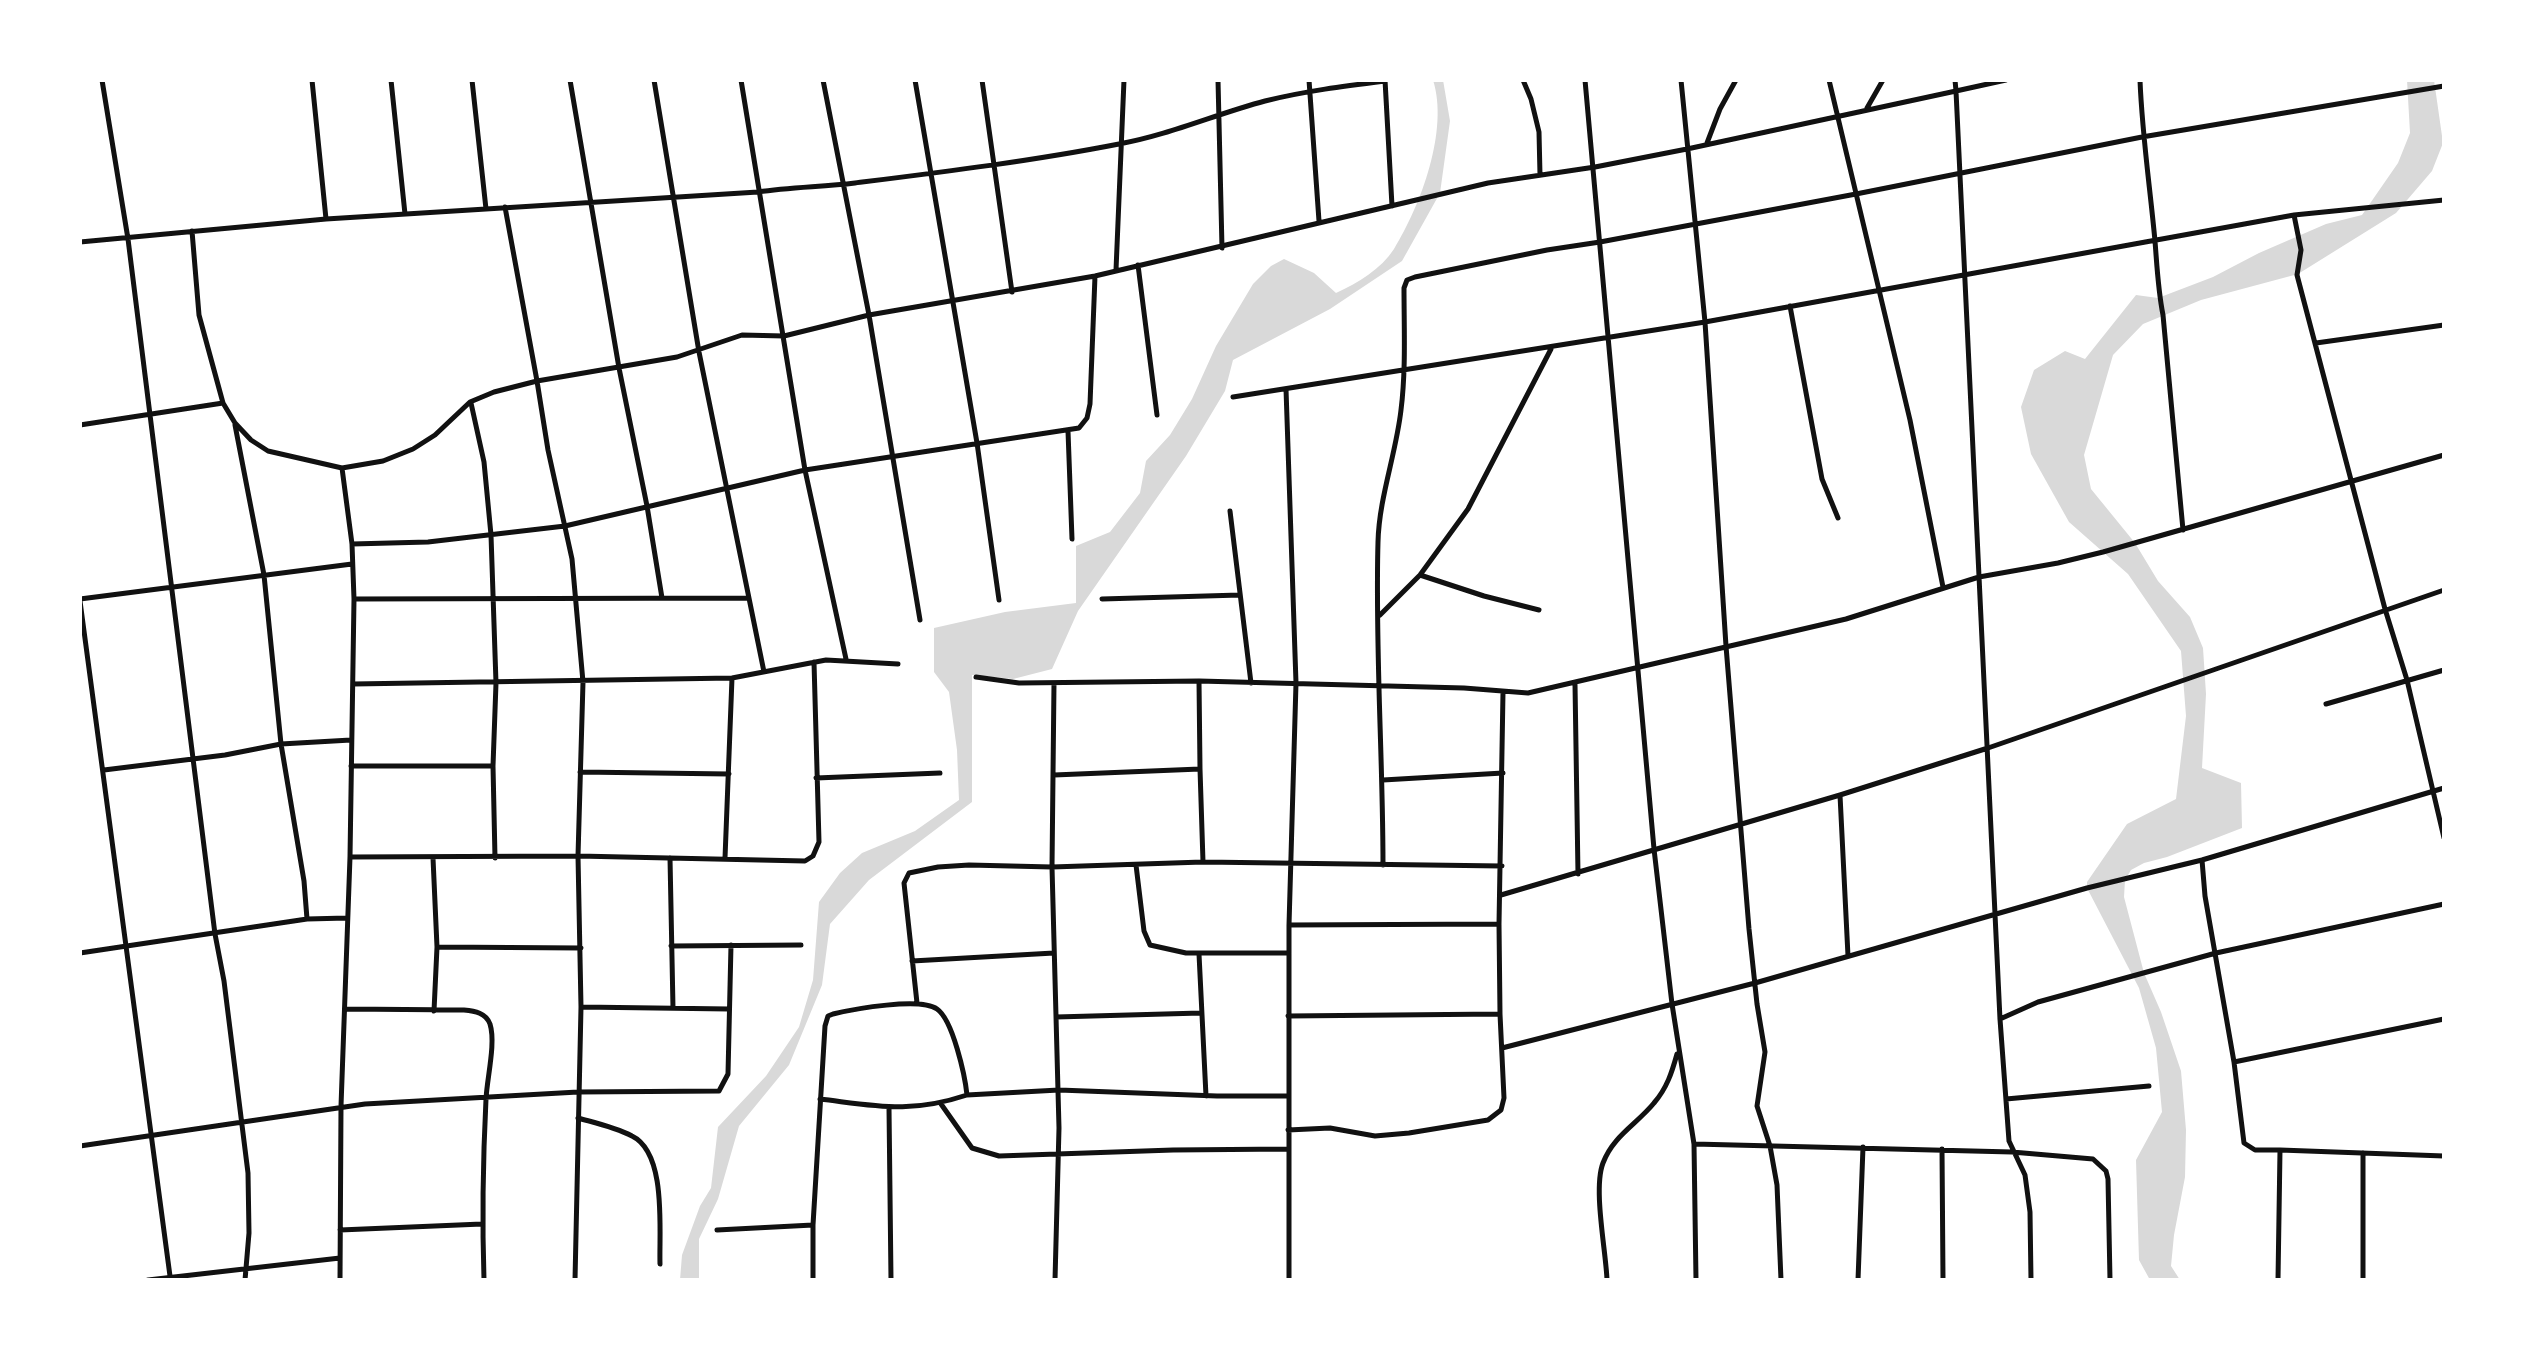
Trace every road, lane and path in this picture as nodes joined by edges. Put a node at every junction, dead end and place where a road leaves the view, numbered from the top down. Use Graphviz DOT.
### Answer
graph roads {
  1 [pos="102,80"];
  2 [pos="312,80"];
  3 [pos="391,80"];
  4 [pos="472,80"];
  5 [pos="570,80"];
  6 [pos="654,80"];
  7 [pos="741,80"];
  8 [pos="823,80"];
  9 [pos="915,80"];
  10 [pos="982,80"];
  11 [pos="1124,80"];
  12 [pos="1218,80"];
  13 [pos="1309,80"];
  14 [pos="1385,80"];
  15 [pos="1523,80"];
  16 [pos="1585,80"];
  17 [pos="1681,80"];
  18 [pos="1736,80"];
  19 [pos="1829,80"];
  20 [pos="1883,80"];
  21 [pos="1955,80"];
  22 [pos="2006,80"];
  23 [pos="2140,80"];
  24 [pos="2444,86"];
  25 [pos="1310,91"];
  26 [pos="1956,91"];
  27 [pos="1866,109"];
  28 [pos="1219,115"];
  29 [pos="1839,116"];
  30 [pos="2142,137"];
  31 [pos="1120,144"];
  32 [pos="1706,144"];
  33 [pos="1687,149"];
  34 [pos="995,164"];
  35 [pos="1595,167"];
  36 [pos="1960,173"];
  37 [pos="931,174"];
  38 [pos="1540,175"];
  39 [pos="843,185"];
  40 [pos="758,192"];
  41 [pos="1856,194"];
  42 [pos="673,199"];
  43 [pos="2444,200"];
  44 [pos="592,203"];
  45 [pos="1392,206"];
  46 [pos="505,207"];
  47 [pos="486,209"];
  48 [pos="405,214"];
  49 [pos="2294,215"];
  50 [pos="326,219"];
  51 [pos="1319,221"];
  52 [pos="1694,225"];
  53 [pos="192,231"];
  54 [pos="128,239"];
  55 [pos="80,242"];
  56 [pos="1600,242"];
  57 [pos="2155,242"];
  58 [pos="1222,248"];
  59 [pos="1138,265"];
  60 [pos="1116,270"];
  61 [pos="1965,275"];
  62 [pos="1095,276"];
  63 [pos="1877,290"];
  64 [pos="1012,292"];
  65 [pos="953,301"];
  66 [pos="1790,306"];
  67 [pos="869,315"];
  68 [pos="1705,322"];
  69 [pos="2444,325"];
  70 [pos="784,336"];
  71 [pos="1608,338"];
  72 [pos="2316,343"];
  73 [pos="1551,348"];
  74 [pos="699,352"];
  75 [pos="619,368"];
  76 [pos="1404,370"];
  77 [pos="537,381"];
  78 [pos="1286,389"];
  79 [pos="1233,397"];
  80 [pos="470,402"];
  81 [pos="223,403"];
  82 [pos="1157,415"];
  83 [pos="148,416"];
  84 [pos="235,423"];
  85 [pos="80,425"];
  86 [pos="1068,431"];
  87 [pos="977,443"];
  88 [pos="892,455"];
  89 [pos="2444,455"];
  90 [pos="342,468"];
  91 [pos="805,470"];
  92 [pos="2352,481"];
  93 [pos="728,487"];
  94 [pos="647,506"];
  95 [pos="1230,511"];
  96 [pos="1838,518"];
  97 [pos="565,526"];
  98 [pos="2183,530"];
  99 [pos="491,535"];
  100 [pos="1072,539"];
  101 [pos="352,544"];
  102 [pos="352,564"];
  103 [pos="264,575"];
  104 [pos="1420,575"];
  105 [pos="1979,577"];
  106 [pos="1943,587"];
  107 [pos="171,588"];
  108 [pos="2444,590"];
  109 [pos="1240,595"];
  110 [pos="493,598"];
  111 [pos="578,598"];
  112 [pos="662,598"];
  113 [pos="748,598"];
  114 [pos="354,599"];
  115 [pos="1102,599"];
  116 [pos="80,600"];
  117 [pos="999,600"];
  118 [pos="2385,609"];
  119 [pos="1539,610"];
  120 [pos="1379,615"];
  121 [pos="920,620"];
  122 [pos="1726,646"];
  123 [pos="846,659"];
  124 [pos="814,662"];
  125 [pos="898,664"];
  126 [pos="1638,669"];
  127 [pos="2444,670"];
  128 [pos="764,672"];
  129 [pos="976,677"];
  130 [pos="732,678"];
  131 [pos="2407,680"];
  132 [pos="1199,681"];
  133 [pos="583,682"];
  134 [pos="496,683"];
  135 [pos="1054,683"];
  136 [pos="1251,683"];
  137 [pos="1296,683"];
  138 [pos="353,684"];
  139 [pos="1575,684"];
  140 [pos="1377,687"];
  141 [pos="1503,692"];
  142 [pos="2326,704"];
  143 [pos="351,740"];
  144 [pos="281,744"];
  145 [pos="1988,748"];
  146 [pos="192,759"];
  147 [pos="351,766"];
  148 [pos="493,766"];
  149 [pos="1200,769"];
  150 [pos="104,770"];
  151 [pos="580,772"];
  152 [pos="940,773"];
  153 [pos="1503,773"];
  154 [pos="729,774"];
  155 [pos="1054,775"];
  156 [pos="816,778"];
  157 [pos="1383,780"];
  158 [pos="2444,788"];
  159 [pos="2432,791"];
  160 [pos="1840,795"];
  161 [pos="1741,824"];
  162 [pos="2444,838"];
  163 [pos="1654,849"];
  164 [pos="578,856"];
  165 [pos="350,857"];
  166 [pos="433,858"];
  167 [pos="495,858"];
  168 [pos="670,858"];
  169 [pos="725,858"];
  170 [pos="2202,860"];
  171 [pos="1203,862"];
  172 [pos="1136,865"];
  173 [pos="1290,865"];
  174 [pos="1383,865"];
  175 [pos="1502,866"];
  176 [pos="1052,867"];
  177 [pos="1578,874"];
  178 [pos="1501,895"];
  179 [pos="2444,904"];
  180 [pos="1995,916"];
  181 [pos="347,918"];
  182 [pos="307,919"];
  183 [pos="1499,924"];
  184 [pos="1289,925"];
  185 [pos="215,934"];
  186 [pos="731,945"];
  187 [pos="801,945"];
  188 [pos="671,946"];
  189 [pos="126,947"];
  190 [pos="437,947"];
  191 [pos="581,948"];
  192 [pos="80,953"];
  193 [pos="1054,953"];
  194 [pos="1289,953"];
  195 [pos="2216,953"];
  196 [pos="1199,954"];
  197 [pos="1848,956"];
  198 [pos="912,961"];
  199 [pos="1755,983"];
  200 [pos="917,1004"];
  201 [pos="1672,1004"];
  202 [pos="581,1007"];
  203 [pos="673,1008"];
  204 [pos="345,1009"];
  205 [pos="729,1009"];
  206 [pos="434,1011"];
  207 [pos="1201,1013"];
  208 [pos="1500,1014"];
  209 [pos="1288,1016"];
  210 [pos="1056,1017"];
  211 [pos="2000,1019"];
  212 [pos="2444,1019"];
  213 [pos="1502,1048"];
  214 [pos="1679,1049"];
  215 [pos="2234,1062"];
  216 [pos="2149,1086"];
  217 [pos="1059,1090"];
  218 [pos="578,1092"];
  219 [pos="967,1095"];
  220 [pos="1206,1096"];
  221 [pos="1288,1096"];
  222 [pos="486,1097"];
  223 [pos="820,1099"];
  224 [pos="2006,1099"];
  225 [pos="941,1104"];
  226 [pos="341,1106"];
  227 [pos="889,1108"];
  228 [pos="578,1118"];
  229 [pos="243,1122"];
  230 [pos="1288,1130"];
  231 [pos="150,1136"];
  232 [pos="1694,1144"];
  233 [pos="80,1146"];
  234 [pos="1770,1146"];
  235 [pos="1863,1147"];
  236 [pos="1288,1149"];
  237 [pos="1942,1149"];
  238 [pos="2280,1150"];
  239 [pos="2012,1152"];
  240 [pos="2363,1153"];
  241 [pos="1058,1155"];
  242 [pos="2444,1156"];
  243 [pos="482,1224"];
  244 [pos="813,1225"];
  245 [pos="340,1230"];
  246 [pos="717,1230"];
  247 [pos="340,1258"];
  248 [pos="660,1264"];
  249 [pos="245,1270"];
  250 [pos="170,1276"];
  251 [pos="148,1280"];
  252 [pos="245,1280"];
  253 [pos="340,1280"];
  254 [pos="484,1280"];
  255 [pos="575,1280"];
  256 [pos="813,1280"];
  257 [pos="891,1280"];
  258 [pos="1055,1280"];
  259 [pos="1289,1280"];
  260 [pos="1607,1280"];
  261 [pos="1696,1280"];
  262 [pos="1781,1280"];
  263 [pos="1858,1280"];
  264 [pos="1943,1280"];
  265 [pos="2031,1280"];
  266 [pos="2110,1280"];
  267 [pos="2278,1280"];
  268 [pos="2363,1280"];
  1 -- 54 [label="street"];
  2 -- 50 [label="street"];
  3 -- 48 [label="street"];
  4 -- 47 [label="street"];
  5 -- 44 [label="street"];
  6 -- 42 [label="street"];
  7 -- 40 [label="street"];
  8 -- 39 [label="street"];
  9 -- 37 [label="street"];
  10 -- 34 [label="street"];
  11 -- 31 [label="street"];
  12 -- 28 [label="street"];
  13 -- 25 [label="street"];
  14 -- 25 [label="street"];
  14 -- 45 [label="street"];
  15 -- 38 [label="street"];
  16 -- 35 [label="street"];
  17 -- 33 [label="street"];
  18 -- 32 [label="street"];
  19 -- 29 [label="street"];
  20 -- 27 [label="street"];
  21 -- 26 [label="street"];
  22 -- 26 [label="street"];
  23 -- 30 [label="street"];
  24 -- 30 [label="street"];
  25 -- 28 [label="street"];
  25 -- 51 [label="street"];
  26 -- 27 [label="street"];
  26 -- 36 [label="street"];
  27 -- 29 [label="street"];
  28 -- 31 [label="street"];
  28 -- 58 [label="street"];
  29 -- 32 [label="street"];
  29 -- 41 [label="street"];
  30 -- 36 [label="street"];
  30 -- 57 [label="street"];
  31 -- 34 [label="street"];
  31 -- 60 [label="street"];
  32 -- 33 [label="street"];
  33 -- 35 [label="street"];
  33 -- 52 [label="street"];
  34 -- 37 [label="street"];
  34 -- 64 [label="street"];
  35 -- 38 [label="street"];
  35 -- 56 [label="street"];
  36 -- 41 [label="street"];
  36 -- 61 [label="street"];
  37 -- 39 [label="street"];
  37 -- 65 [label="street"];
  38 -- 45 [label="street"];
  39 -- 40 [label="street"];
  39 -- 67 [label="street"];
  40 -- 42 [label="street"];
  40 -- 70 [label="street"];
  41 -- 52 [label="street"];
  41 -- 63 [label="street"];
  42 -- 44 [label="street"];
  42 -- 74 [label="street"];
  43 -- 49 [label="street"];
  44 -- 46 [label="street"];
  44 -- 75 [label="street"];
  45 -- 51 [label="street"];
  46 -- 47 [label="street"];
  46 -- 77 [label="street"];
  47 -- 48 [label="street"];
  48 -- 50 [label="street"];
  49 -- 57 [label="street"];
  49 -- 72 [label="street"];
  50 -- 53 [label="street"];
  51 -- 58 [label="street"];
  52 -- 56 [label="street"];
  52 -- 68 [label="street"];
  53 -- 54 [label="street"];
  53 -- 81 [label="street"];
  54 -- 55 [label="street"];
  54 -- 83 [label="street"];
  56 -- 71 [label="street"];
  56 -- 76 [label="street"];
  57 -- 61 [label="street"];
  57 -- 98 [label="street"];
  58 -- 59 [label="street"];
  59 -- 60 [label="street"];
  59 -- 82 [label="street"];
  60 -- 62 [label="street"];
  61 -- 63 [label="street"];
  61 -- 105 [label="street"];
  62 -- 64 [label="street"];
  62 -- 86 [label="street"];
  63 -- 66 [label="street"];
  63 -- 106 [label="street"];
  64 -- 65 [label="street"];
  65 -- 67 [label="street"];
  65 -- 87 [label="street"];
  66 -- 68 [label="street"];
  66 -- 96 [label="street"];
  67 -- 70 [label="street"];
  67 -- 88 [label="street"];
  68 -- 71 [label="street"];
  68 -- 122 [label="street"];
  69 -- 72 [label="street"];
  70 -- 74 [label="street"];
  70 -- 91 [label="street"];
  71 -- 73 [label="street"];
  71 -- 126 [label="street"];
  72 -- 92 [label="street"];
  73 -- 76 [label="street"];
  73 -- 104 [label="street"];
  74 -- 75 [label="street"];
  74 -- 93 [label="street"];
  75 -- 77 [label="street"];
  75 -- 94 [label="street"];
  76 -- 78 [label="street"];
  76 -- 120 [label="street"];
  77 -- 80 [label="street"];
  77 -- 97 [label="street"];
  78 -- 79 [label="street"];
  78 -- 137 [label="street"];
  80 -- 90 [label="street"];
  80 -- 99 [label="street"];
  81 -- 83 [label="street"];
  81 -- 84 [label="street"];
  83 -- 85 [label="street"];
  83 -- 107 [label="street"];
  84 -- 90 [label="street"];
  84 -- 103 [label="street"];
  86 -- 87 [label="street"];
  86 -- 100 [label="street"];
  87 -- 88 [label="street"];
  87 -- 117 [label="street"];
  88 -- 91 [label="street"];
  88 -- 121 [label="street"];
  89 -- 92 [label="street"];
  90 -- 101 [label="street"];
  91 -- 93 [label="street"];
  91 -- 123 [label="street"];
  92 -- 98 [label="street"];
  92 -- 118 [label="street"];
  93 -- 94 [label="street"];
  93 -- 113 [label="street"];
  94 -- 97 [label="street"];
  94 -- 112 [label="street"];
  95 -- 109 [label="street"];
  97 -- 99 [label="street"];
  97 -- 111 [label="street"];
  98 -- 105 [label="street"];
  99 -- 101 [label="street"];
  99 -- 110 [label="street"];
  101 -- 102 [label="street"];
  102 -- 103 [label="street"];
  102 -- 114 [label="street"];
  103 -- 107 [label="street"];
  103 -- 144 [label="street"];
  104 -- 119 [label="street"];
  104 -- 120 [label="street"];
  105 -- 106 [label="street"];
  105 -- 145 [label="street"];
  106 -- 122 [label="street"];
  107 -- 116 [label="street"];
  107 -- 146 [label="street"];
  108 -- 118 [label="street"];
  109 -- 115 [label="street"];
  109 -- 136 [label="street"];
  110 -- 111 [label="street"];
  110 -- 114 [label="street"];
  110 -- 134 [label="street"];
  111 -- 112 [label="street"];
  111 -- 133 [label="street"];
  112 -- 113 [label="street"];
  113 -- 128 [label="street"];
  114 -- 138 [label="street"];
  116 -- 150 [label="street"];
  118 -- 131 [label="street"];
  118 -- 145 [label="street"];
  120 -- 140 [label="street"];
  122 -- 126 [label="street"];
  122 -- 161 [label="street"];
  123 -- 124 [label="street"];
  123 -- 125 [label="street"];
  124 -- 128 [label="street"];
  124 -- 156 [label="street"];
  126 -- 139 [label="street"];
  126 -- 163 [label="street"];
  127 -- 131 [label="street"];
  128 -- 130 [label="street"];
  129 -- 135 [label="street"];
  130 -- 133 [label="street"];
  130 -- 154 [label="street"];
  131 -- 142 [label="street"];
  131 -- 159 [label="street"];
  132 -- 135 [label="street"];
  132 -- 136 [label="street"];
  132 -- 149 [label="street"];
  133 -- 134 [label="street"];
  133 -- 151 [label="street"];
  134 -- 138 [label="street"];
  134 -- 148 [label="street"];
  135 -- 155 [label="street"];
  136 -- 137 [label="street"];
  137 -- 140 [label="street"];
  137 -- 173 [label="street"];
  138 -- 143 [label="street"];
  139 -- 141 [label="street"];
  139 -- 177 [label="street"];
  140 -- 141 [label="street"];
  140 -- 157 [label="street"];
  141 -- 153 [label="street"];
  143 -- 144 [label="street"];
  143 -- 147 [label="street"];
  144 -- 146 [label="street"];
  144 -- 182 [label="street"];
  145 -- 160 [label="street"];
  145 -- 180 [label="street"];
  146 -- 150 [label="street"];
  146 -- 185 [label="street"];
  147 -- 148 [label="street"];
  147 -- 165 [label="street"];
  148 -- 167 [label="street"];
  149 -- 155 [label="street"];
  149 -- 171 [label="street"];
  150 -- 189 [label="street"];
  151 -- 154 [label="street"];
  151 -- 164 [label="street"];
  152 -- 156 [label="street"];
  153 -- 157 [label="street"];
  153 -- 175 [label="street"];
  154 -- 169 [label="street"];
  155 -- 176 [label="street"];
  156 -- 169 [label="street"];
  157 -- 174 [label="street"];
  158 -- 159 [label="street"];
  159 -- 162 [label="street"];
  159 -- 170 [label="street"];
  160 -- 161 [label="street"];
  160 -- 197 [label="street"];
  161 -- 163 [label="street"];
  161 -- 199 [label="street"];
  163 -- 177 [label="street"];
  163 -- 201 [label="street"];
  164 -- 167 [label="street"];
  164 -- 168 [label="street"];
  164 -- 191 [label="street"];
  165 -- 166 [label="street"];
  165 -- 181 [label="street"];
  166 -- 167 [label="street"];
  166 -- 190 [label="street"];
  168 -- 169 [label="street"];
  168 -- 188 [label="street"];
  170 -- 180 [label="street"];
  170 -- 195 [label="street"];
  171 -- 172 [label="street"];
  171 -- 173 [label="street"];
  172 -- 176 [label="street"];
  172 -- 196 [label="street"];
  173 -- 174 [label="street"];
  173 -- 184 [label="street"];
  174 -- 175 [label="street"];
  175 -- 178 [label="street"];
  176 -- 193 [label="street"];
  176 -- 198 [label="street"];
  177 -- 178 [label="street"];
  178 -- 183 [label="street"];
  179 -- 195 [label="street"];
  180 -- 197 [label="street"];
  180 -- 211 [label="street"];
  181 -- 182 [label="street"];
  181 -- 204 [label="street"];
  182 -- 185 [label="street"];
  183 -- 184 [label="street"];
  183 -- 208 [label="street"];
  184 -- 194 [label="street"];
  185 -- 189 [label="street"];
  185 -- 229 [label="street"];
  186 -- 187 [label="street"];
  186 -- 188 [label="street"];
  186 -- 205 [label="street"];
  188 -- 203 [label="street"];
  189 -- 192 [label="street"];
  189 -- 231 [label="street"];
  190 -- 191 [label="street"];
  190 -- 206 [label="street"];
  191 -- 202 [label="street"];
  193 -- 198 [label="street"];
  193 -- 210 [label="street"];
  194 -- 196 [label="street"];
  194 -- 209 [label="street"];
  195 -- 211 [label="street"];
  195 -- 215 [label="street"];
  196 -- 207 [label="street"];
  197 -- 199 [label="street"];
  198 -- 200 [label="street"];
  199 -- 201 [label="street"];
  199 -- 234 [label="street"];
  200 -- 219 [label="street"];
  200 -- 223 [label="street"];
  201 -- 213 [label="street"];
  201 -- 214 [label="street"];
  202 -- 203 [label="street"];
  202 -- 218 [label="street"];
  203 -- 205 [label="street"];
  204 -- 206 [label="street"];
  204 -- 226 [label="street"];
  205 -- 218 [label="street"];
  206 -- 222 [label="street"];
  207 -- 210 [label="street"];
  207 -- 220 [label="street"];
  208 -- 209 [label="street"];
  208 -- 213 [label="street"];
  209 -- 221 [label="street"];
  210 -- 217 [label="street"];
  211 -- 224 [label="street"];
  212 -- 215 [label="street"];
  213 -- 230 [label="street"];
  214 -- 232 [label="street"];
  214 -- 260 [label="street"];
  215 -- 238 [label="street"];
  216 -- 224 [label="street"];
  217 -- 219 [label="street"];
  217 -- 220 [label="street"];
  217 -- 241 [label="street"];
  218 -- 222 [label="street"];
  218 -- 228 [label="street"];
  219 -- 225 [label="street"];
  220 -- 221 [label="street"];
  221 -- 230 [label="street"];
  222 -- 226 [label="street"];
  222 -- 243 [label="street"];
  223 -- 227 [label="street"];
  223 -- 244 [label="street"];
  224 -- 239 [label="street"];
  225 -- 227 [label="street"];
  225 -- 241 [label="street"];
  226 -- 229 [label="street"];
  226 -- 245 [label="street"];
  227 -- 257 [label="street"];
  228 -- 248 [label="street"];
  228 -- 255 [label="street"];
  229 -- 231 [label="street"];
  229 -- 249 [label="street"];
  230 -- 236 [label="street"];
  231 -- 233 [label="street"];
  231 -- 250 [label="street"];
  232 -- 234 [label="street"];
  232 -- 261 [label="street"];
  234 -- 235 [label="street"];
  234 -- 262 [label="street"];
  235 -- 237 [label="street"];
  235 -- 263 [label="street"];
  236 -- 241 [label="street"];
  236 -- 259 [label="street"];
  237 -- 239 [label="street"];
  237 -- 264 [label="street"];
  238 -- 240 [label="street"];
  238 -- 267 [label="street"];
  239 -- 265 [label="street"];
  239 -- 266 [label="street"];
  240 -- 242 [label="street"];
  240 -- 268 [label="street"];
  241 -- 258 [label="street"];
  243 -- 245 [label="street"];
  243 -- 254 [label="street"];
  244 -- 246 [label="street"];
  244 -- 256 [label="street"];
  245 -- 247 [label="street"];
  247 -- 249 [label="street"];
  247 -- 253 [label="street"];
  249 -- 250 [label="street"];
  249 -- 252 [label="street"];
  250 -- 251 [label="street"];
}
